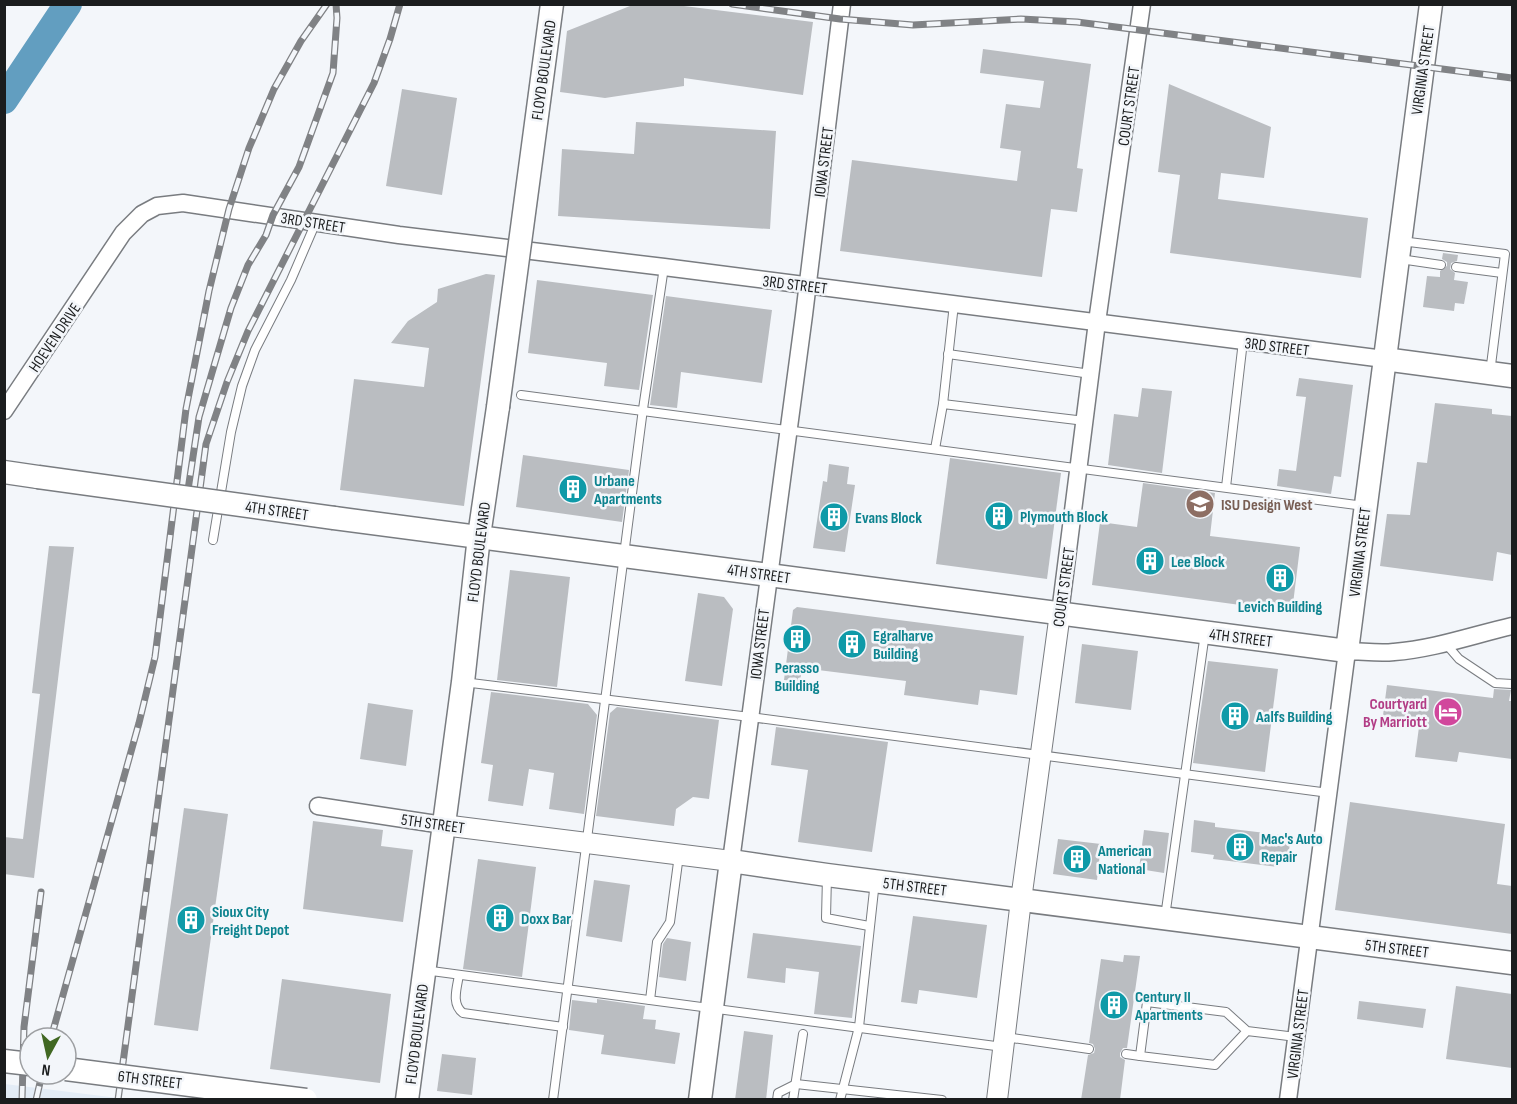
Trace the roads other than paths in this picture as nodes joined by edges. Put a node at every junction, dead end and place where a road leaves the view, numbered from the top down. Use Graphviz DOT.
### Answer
graph roads {
  1 [pos="552,4"];
  2 [pos="842,4"];
  3 [pos="1143,4"];
  4 [pos="1431,4"];
  5 [pos="316,222"];
  6 [pos="1398,249"];
  7 [pos="103,263"];
  8 [pos="1441,265"];
  9 [pos="664,267"];
  10 [pos="1456,267"];
  11 [pos="1502,273"];
  12 [pos="807,285"];
  13 [pos="954,304"];
  14 [pos="1097,322"];
  15 [pos="1243,341"];
  16 [pos="948,354"];
  17 [pos="1384,359"];
  18 [pos="1091,374"];
  19 [pos="1490,374"];
  20 [pos="1512,376"];
  21 [pos="521,395"];
  22 [pos="943,404"];
  23 [pos="643,410"];
  24 [pos="4,411"];
  25 [pos="1085,421"];
  26 [pos="787,430"];
  27 [pos="935,449"];
  28 [pos="1079,467"];
  29 [pos="4,472"];
  30 [pos="1226,487"];
  31 [pos="1364,506"];
  32 [pos="480,536"];
  33 [pos="213,540"];
  34 [pos="625,555"];
  35 [pos="768,575"];
  36 [pos="1059,613"];
  37 [pos="1512,626"];
  38 [pos="1205,632"];
  39 [pos="1446,645"];
  40 [pos="1347,651"];
  41 [pos="463,682"];
  42 [pos="1512,684"];
  43 [pos="606,699"];
  44 [pos="750,717"];
  45 [pos="1041,756"];
  46 [pos="1184,774"];
  47 [pos="1329,793"];
  48 [pos="318,806"];
  49 [pos="443,825"];
  50 [pos="587,843"];
  51 [pos="679,855"];
  52 [pos="731,861"];
  53 [pos="827,875"];
  54 [pos="876,881"];
  55 [pos="1021,900"];
  56 [pos="1165,918"];
  57 [pos="869,926"];
  58 [pos="1309,936"];
  59 [pos="1512,963"];
  60 [pos="424,970"];
  61 [pos="459,975"];
  62 [pos="568,989"];
  63 [pos="650,1000"];
  64 [pos="712,1008"];
  65 [pos="563,1028"];
  66 [pos="859,1028"];
  67 [pos="1247,1031"];
  68 [pos="803,1034"];
  69 [pos="1296,1037"];
  70 [pos="1004,1042"];
  71 [pos="1089,1049"];
  72 [pos="1126,1054"];
  73 [pos="1140,1056"];
  74 [pos="78,1071"];
  75 [pos="796,1083"];
  76 [pos="842,1089"];
  77 [pos="306,1100"];
  78 [pos="407,1100"];
  79 [pos="553,1100"];
  80 [pos="700,1100"];
  81 [pos="777,1100"];
  82 [pos="793,1100"];
  83 [pos="840,1100"];
  84 [pos="942,1100"];
  85 [pos="997,1100"];
  86 [pos="1288,1100"];
  1 -- 32 [label="main road, FLOYD BOULEVARD, bridge"];
  2 -- 12 [label="street, IOWA STREET"];
  3 -- 14 [label="street, COURT STREET"];
  4 -- 6 [label="main road, VIRGINIA STREET"];
  5 -- 7 [label="street, 3RD STREET"];
  5 -- 9 [label="street, 3RD STREET"];
  5 -- 33 [label="lane"];
  6 -- 8 [label="lane"];
  6 -- 11 [label="lane"];
  6 -- 17 [label="main road, VIRGINIA STREET"];
  7 -- 24 [label="street, HOEVEN DRIVE"];
  9 -- 12 [label="street, 3RD STREET"];
  9 -- 23 [label="lane"];
  10 -- 11 [label="lane"];
  11 -- 19 [label="lane"];
  12 -- 13 [label="street, 3RD STREET"];
  12 -- 26 [label="street, IOWA STREET"];
  13 -- 14 [label="street, 3RD STREET"];
  13 -- 16 [label="lane"];
  14 -- 15 [label="street, 3RD STREET"];
  14 -- 18 [label="street, COURT STREET"];
  15 -- 17 [label="street, 3RD STREET"];
  15 -- 30 [label="lane"];
  16 -- 18 [label="lane"];
  16 -- 22 [label="lane"];
  17 -- 19 [label="main road, 3RD STREET"];
  17 -- 31 [label="main road, VIRGINIA STREET"];
  18 -- 25 [label="street, COURT STREET"];
  19 -- 20 [label="main road, 3RD STREET"];
  21 -- 23 [label="lane"];
  22 -- 25 [label="lane"];
  22 -- 27 [label="lane"];
  23 -- 26 [label="lane"];
  23 -- 34 [label="lane"];
  25 -- 28 [label="street, COURT STREET"];
  26 -- 27 [label="lane"];
  26 -- 35 [label="street, IOWA STREET"];
  27 -- 28 [label="lane"];
  28 -- 30 [label="lane"];
  28 -- 36 [label="street, COURT STREET"];
  29 -- 32 [label="main road, 4TH STREET, bridge"];
  30 -- 31 [label="lane"];
  31 -- 40 [label="main road, VIRGINIA STREET"];
  32 -- 34 [label="main road, 4TH STREET"];
  32 -- 41 [label="main road, FLOYD BOULEVARD"];
  34 -- 35 [label="main road, 4TH STREET"];
  34 -- 43 [label="lane"];
  35 -- 36 [label="main road, 4TH STREET"];
  35 -- 44 [label="street, IOWA STREET"];
  36 -- 38 [label="main road, 4TH STREET"];
  36 -- 45 [label="street, COURT STREET"];
  37 -- 39 [label="street, 4TH STREET"];
  38 -- 40 [label="main road, 4TH STREET"];
  38 -- 46 [label="lane"];
  39 -- 40 [label="street, 4TH STREET"];
  39 -- 42 [label="lane"];
  40 -- 47 [label="street, VIRGINIA STREET"];
  41 -- 43 [label="lane"];
  41 -- 49 [label="main road, FLOYD BOULEVARD"];
  43 -- 44 [label="lane"];
  43 -- 50 [label="lane"];
  44 -- 45 [label="lane"];
  44 -- 52 [label="street, IOWA STREET"];
  45 -- 46 [label="lane"];
  45 -- 55 [label="street, COURT STREET"];
  46 -- 47 [label="lane"];
  46 -- 56 [label="lane"];
  47 -- 58 [label="street, VIRGINIA STREET"];
  48 -- 49 [label="street, 5TH STREET"];
  49 -- 50 [label="street, 5TH STREET"];
  49 -- 60 [label="main road, FLOYD BOULEVARD"];
  50 -- 51 [label="street, 5TH STREET"];
  50 -- 62 [label="lane"];
  51 -- 52 [label="street, 5TH STREET"];
  51 -- 63 [label="lane"];
  52 -- 53 [label="main road, 5TH STREET"];
  52 -- 64 [label="main road, IOWA STREET"];
  53 -- 54 [label="main road, 5TH STREET"];
  53 -- 57 [label="lane"];
  54 -- 55 [label="main road, 5TH STREET"];
  54 -- 57 [label="lane"];
  55 -- 56 [label="main road, 5TH STREET"];
  55 -- 70 [label="street, COURT STREET"];
  56 -- 58 [label="main road, 5TH STREET"];
  57 -- 66 [label="lane"];
  58 -- 59 [label="main road, 5TH STREET"];
  58 -- 69 [label="street, VIRGINIA STREET"];
  60 -- 61 [label="lane"];
  60 -- 78 [label="main road, FLOYD BOULEVARD"];
  61 -- 62 [label="lane"];
  61 -- 65 [label="lane"];
  62 -- 63 [label="lane"];
  62 -- 65 [label="lane"];
  63 -- 64 [label="lane"];
  64 -- 66 [label="lane"];
  64 -- 80 [label="main road, IOWA STREET"];
  65 -- 79 [label="lane"];
  66 -- 70 [label="lane"];
  66 -- 76 [label="lane"];
  67 -- 69 [label="lane"];
  67 -- 73 [label="lane"];
  67 -- 73 [label="lane"];
  68 -- 75 [label="lane"];
  69 -- 86 [label="street, VIRGINIA STREET"];
  70 -- 71 [label="lane"];
  70 -- 85 [label="street, COURT STREET"];
  72 -- 73 [label="lane"];
  74 -- 77 [label="main road, 6TH STREET, bridge"];
  75 -- 76 [label="lane"];
  75 -- 81 [label="lane"];
  75 -- 82 [label="lane"];
  76 -- 83 [label="lane"];
  76 -- 84 [label="lane"];
}
